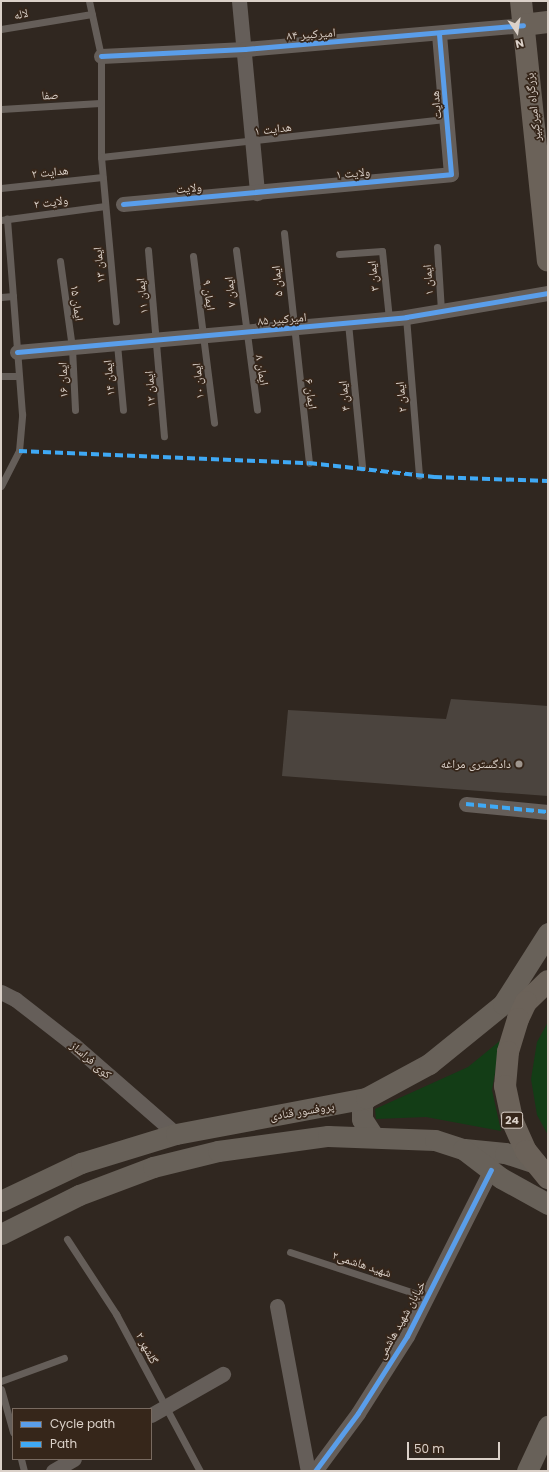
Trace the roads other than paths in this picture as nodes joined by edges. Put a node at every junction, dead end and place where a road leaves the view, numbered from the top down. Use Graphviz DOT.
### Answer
graph roads {
  1 [pos="89,1"];
  2 [pos="239,1"];
  3 [pos="521,1"];
  4 [pos="92,14"];
  5 [pos="548,22"];
  6 [pos="523,26"];
  7 [pos="1,29"];
  8 [pos="439,35"];
  9 [pos="245,49"];
  10 [pos="101,56"];
  11 [pos="539,73"];
  12 [pos="100,103"];
  13 [pos="1,109"];
  14 [pos="448,119"];
  15 [pos="253,143"];
  16 [pos="101,157"];
  17 [pos="451,174"];
  18 [pos="102,177"];
  19 [pos="1,188"];
  20 [pos="257,192"];
  21 [pos="124,204"];
  22 [pos="105,206"];
  23 [pos="4,219"];
  24 [pos="284,233"];
  25 [pos="437,247"];
  26 [pos="148,250"];
  27 [pos="236,250"];
  28 [pos="338,254"];
  29 [pos="193,256"];
  30 [pos="60,261"];
  31 [pos="548,261"];
  32 [pos="548,293"];
  33 [pos="13,296"];
  34 [pos="1,297"];
  35 [pos="442,311"];
  36 [pos="406,317"];
  37 [pos="388,319"];
  38 [pos="116,321"];
  39 [pos="348,323"];
  40 [pos="292,328"];
  41 [pos="245,332"];
  42 [pos="204,337"];
  43 [pos="157,340"];
  44 [pos="117,344"];
  45 [pos="72,348"];
  46 [pos="17,352"];
  47 [pos="1,376"];
  48 [pos="18,376"];
  49 [pos="75,410"];
  50 [pos="123,410"];
  51 [pos="257,410"];
  52 [pos="214,423"];
  53 [pos="164,436"];
  54 [pos="309,463"];
  55 [pos="362,467"];
  56 [pos="419,475"];
  57 [pos="1,486"];
  58 [pos="466,804"];
  59 [pos="548,812"];
  60 [pos="548,933"];
  61 [pos="548,981"];
  62 [pos="1,992"];
  63 [pos="366,1098"];
  64 [pos="327,1107"];
  65 [pos="176,1134"];
  66 [pos="328,1136"];
  67 [pos="373,1136"];
  68 [pos="463,1149"];
  69 [pos="491,1170"];
  70 [pos="545,1174"];
  71 [pos="1,1201"];
  72 [pos="548,1204"];
  73 [pos="1,1234"];
  74 [pos="67,1238"];
  75 [pos="290,1252"];
  76 [pos="426,1297"];
  77 [pos="278,1306"];
  78 [pos="64,1358"];
  79 [pos="223,1374"];
  80 [pos="1,1381"];
  81 [pos="1,1389"];
  82 [pos="166,1407"];
  83 [pos="152,1414"];
  84 [pos="548,1426"];
  85 [pos="12,1428"];
  86 [pos="20,1460"];
  87 [pos="72,1460"];
  88 [pos="24,1471"];
  89 [pos="53,1471"];
  90 [pos="200,1471"];
  91 [pos="308,1471"];
  92 [pos="315,1471"];
  93 [pos="527,1471"];
  1 -- 4 [label="lane, ایمان ۱۳"];
  2 -- 9 [label="street"];
  3 -- 6 [label="main road, بزرگراه امیرکبیر"];
  4 -- 7 [label="lane, لاله"];
  4 -- 10 [label="lane, ایمان ۱۳"];
  5 -- 6 [label="main road"];
  6 -- 8 [label="street, امیرکبیر ۸۴"];
  6 -- 11 [label="main road, بزرگراه امیرکبیر"];
  8 -- 9 [label="street, امیرکبیر ۸۴"];
  8 -- 14 [label="street, هدایت"];
  9 -- 10 [label="street, امیرکبیر ۸۴"];
  9 -- 15 [label="street"];
  10 -- 12 [label="lane, ایمان ۱۳"];
  11 -- 31 [label="main road, بزرگراه امیرکبیر"];
  12 -- 13 [label="lane, صفا"];
  12 -- 16 [label="lane, ایمان ۱۳"];
  14 -- 15 [label="lane, هدایت ۱"];
  14 -- 17 [label="street, هدایت"];
  15 -- 16 [label="lane, هدایت ۱"];
  15 -- 20 [label="street"];
  16 -- 18 [label="lane, ایمان ۱۳"];
  17 -- 20 [label="street, ولایت ۱"];
  18 -- 19 [label="lane, هدایت ۲"];
  18 -- 22 [label="lane, ایمان ۱۳"];
  20 -- 21 [label="street, ولایت"];
  22 -- 23 [label="lane, ولایت ۲"];
  22 -- 38 [label="lane, ایمان ۱۳"];
  23 -- 33 [label="lane"];
  24 -- 40 [label="lane, ایمان ۵"];
  25 -- 35 [label="lane, ایمان ۱"];
  26 -- 43 [label="lane, ایمان ۱۱"];
  27 -- 41 [label="lane, ایمان ۷"];
  28 -- 37 [label="lane, ایمان ۳"];
  29 -- 42 [label="lane, ایمان ۹"];
  30 -- 45 [label="lane, ایمان ۱۵"];
  32 -- 35 [label="street, امیرکبیر ۸۵"];
  33 -- 34 [label="lane"];
  33 -- 46 [label="lane"];
  35 -- 36 [label="street, امیرکبیر ۸۵"];
  36 -- 37 [label="street, امیرکبیر ۸۵"];
  36 -- 56 [label="lane, ایمان ۲"];
  37 -- 39 [label="street, امیرکبیر ۸۵"];
  39 -- 40 [label="street, امیرکبیر ۸۵"];
  39 -- 55 [label="lane, ایمان ۴"];
  40 -- 41 [label="street, امیرکبیر ۸۵"];
  40 -- 54 [label="lane, ایمان ۶"];
  41 -- 42 [label="street, امیرکبیر ۸۵"];
  41 -- 51 [label="lane, ایمان ۸"];
  42 -- 43 [label="street, امیرکبیر ۸۵"];
  42 -- 52 [label="lane, ایمان ۱۰"];
  43 -- 44 [label="street, امیرکبیر ۸۵"];
  43 -- 53 [label="lane, ایمان ۱۲"];
  44 -- 45 [label="street, امیرکبیر ۸۵"];
  44 -- 50 [label="lane, ایمان ۱۴"];
  45 -- 46 [label="street, امیرکبیر ۸۵"];
  45 -- 49 [label="lane, ایمان ۱۶"];
  46 -- 48 [label="lane"];
  47 -- 48 [label="lane"];
  48 -- 57 [label="lane"];
  58 -- 59 [label="street"];
  60 -- 63 [label="main road, پروفسور قنادی"];
  61 -- 70 [label="main road, 24"];
  62 -- 65 [label="street, کوی فراساز"];
  63 -- 64 [label="main road, پروفسور قنادی"];
  63 -- 67 [label="main road"];
  64 -- 65 [label="main road, پروفسور قنادی"];
  64 -- 66 [label="main road"];
  65 -- 71 [label="main road, پروفسور قنادی"];
  66 -- 67 [label="main road"];
  66 -- 73 [label="main road"];
  67 -- 68 [label="main road"];
  68 -- 69 [label="main road"];
  68 -- 70 [label="main road"];
  69 -- 72 [label="main road"];
  69 -- 76 [label="street, خیابان شهید هاشمی"];
  74 -- 82 [label="lane, گلشهر ۲"];
  75 -- 76 [label="lane, شهید هاشمی۲"];
  76 -- 92 [label="street, خیابان شهید هاشمی"];
  77 -- 91 [label="street"];
  78 -- 80 [label="lane"];
  79 -- 82 [label="street"];
  81 -- 85 [label="lane"];
  82 -- 83 [label="street"];
  82 -- 90 [label="lane, گلشهر ۲"];
  84 -- 93 [label="main road"];
  86 -- 88 [label="lane"];
  87 -- 89 [label="street"];
}
